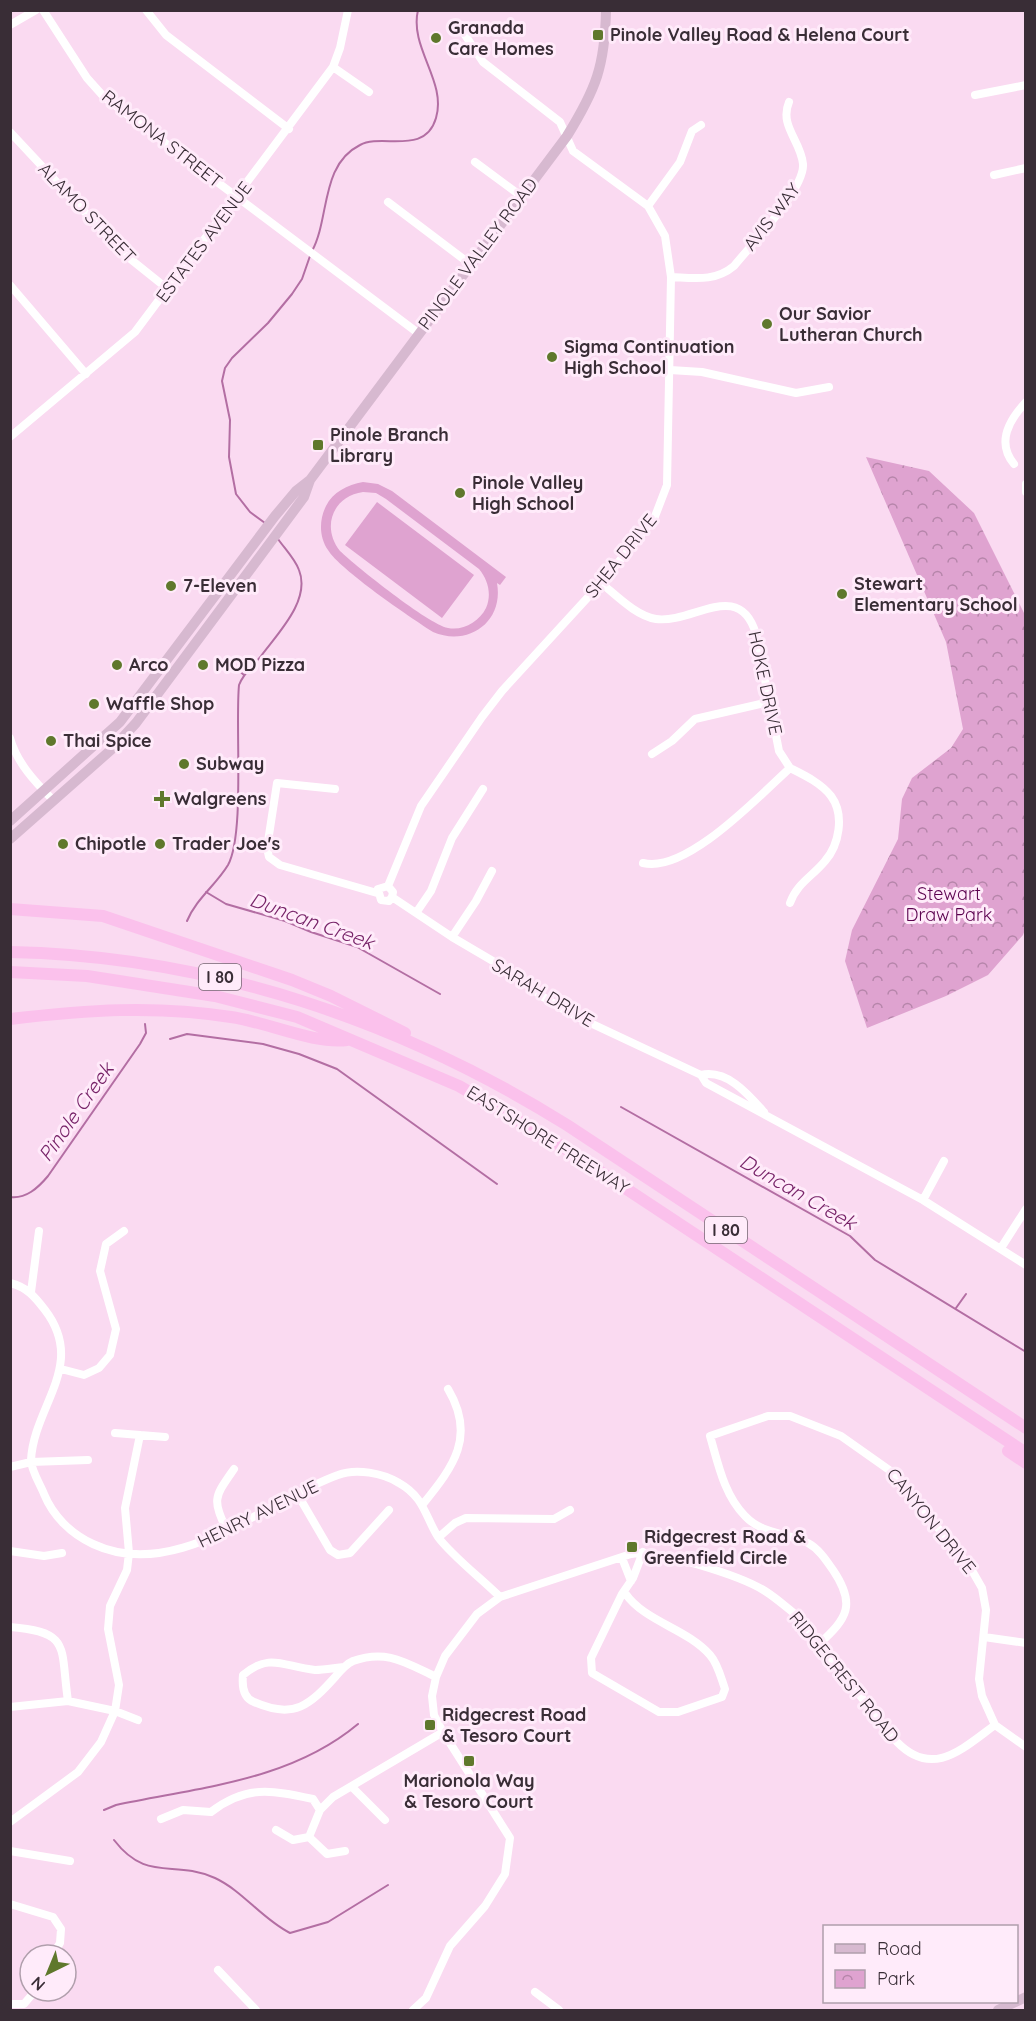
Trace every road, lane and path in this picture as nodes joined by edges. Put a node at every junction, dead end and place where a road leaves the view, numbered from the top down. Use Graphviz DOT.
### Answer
graph roads {
  1 [pos="36,10"];
  2 [pos="43,10"];
  3 [pos="146,10"];
  4 [pos="348,10"];
  5 [pos="606,10"];
  6 [pos="10,24"];
  7 [pos="465,35"];
  8 [pos="333,68"];
  9 [pos="1026,85"];
  10 [pos="369,92"];
  11 [pos="975,95"];
  12 [pos="789,102"];
  13 [pos="701,125"];
  14 [pos="289,129"];
  15 [pos="10,132"];
  16 [pos="567,136"];
  17 [pos="475,162"];
  18 [pos="1026,168"];
  19 [pos="994,175"];
  20 [pos="521,196"];
  21 [pos="238,198"];
  22 [pos="388,202"];
  23 [pos="648,206"];
  24 [pos="470,264"];
  25 [pos="671,277"];
  26 [pos="11,286"];
  27 [pos="169,290"];
  28 [pos="418,333"];
  29 [pos="670,370"];
  30 [pos="86,374"];
  31 [pos="829,387"];
  32 [pos="1026,402"];
  33 [pos="10,437"];
  34 [pos="1014,464"];
  35 [pos="1026,484"];
  36 [pos="1026,492"];
  37 [pos="262,543"];
  38 [pos="601,583"];
  39 [pos="769,702"];
  40 [pos="10,738"];
  41 [pos="651,754"];
  42 [pos="790,768"];
  43 [pos="335,789"];
  44 [pos="483,789"];
  45 [pos="44,791"];
  46 [pos="53,800"];
  47 [pos="10,821"];
  48 [pos="10,839"];
  49 [pos="643,862"];
  50 [pos="492,871"];
  51 [pos="388,886"];
  52 [pos="377,893"];
  53 [pos="392,897"];
  54 [pos="790,903"];
  55 [pos="10,909"];
  56 [pos="416,913"];
  57 [pos="452,938"];
  58 [pos="10,952"];
  59 [pos="10,972"];
  60 [pos="10,1019"];
  61 [pos="352,1039"];
  62 [pos="420,1045"];
  63 [pos="701,1075"];
  64 [pos="764,1112"];
  65 [pos="944,1161"];
  66 [pos="923,1200"];
  67 [pos="1026,1209"];
  68 [pos="39,1231"];
  69 [pos="124,1231"];
  70 [pos="1001,1248"];
  71 [pos="1026,1265"];
  72 [pos="10,1283"];
  73 [pos="31,1293"];
  74 [pos="61,1369"];
  75 [pos="448,1389"];
  76 [pos="962,1412"];
  77 [pos="1026,1428"];
  78 [pos="115,1433"];
  79 [pos="140,1435"];
  80 [pos="165,1437"];
  81 [pos="1026,1453"];
  82 [pos="88,1460"];
  83 [pos="31,1462"];
  84 [pos="1026,1462"];
  85 [pos="10,1467"];
  86 [pos="234,1469"];
  87 [pos="298,1495"];
  88 [pos="423,1504"];
  89 [pos="389,1510"];
  90 [pos="570,1510"];
  91 [pos="227,1531"];
  92 [pos="439,1537"];
  93 [pos="10,1551"];
  94 [pos="643,1552"];
  95 [pos="62,1553"];
  96 [pos="129,1553"];
  97 [pos="622,1558"];
  98 [pos="631,1581"];
  99 [pos="625,1593"];
  100 [pos="500,1596"];
  101 [pos="10,1627"];
  102 [pos="984,1637"];
  103 [pos="1026,1643"];
  104 [pos="819,1644"];
  105 [pos="344,1667"];
  106 [pos="436,1677"];
  107 [pos="68,1701"];
  108 [pos="10,1707"];
  109 [pos="115,1711"];
  110 [pos="138,1720"];
  111 [pos="995,1725"];
  112 [pos="443,1732"];
  113 [pos="1026,1747"];
  114 [pos="352,1787"];
  115 [pos="320,1810"];
  116 [pos="161,1819"];
  117 [pos="385,1820"];
  118 [pos="10,1822"];
  119 [pos="276,1830"];
  120 [pos="309,1838"];
  121 [pos="10,1851"];
  122 [pos="345,1851"];
  123 [pos="70,1861"];
  124 [pos="10,1904"];
  125 [pos="60,1943"];
  126 [pos="218,1970"];
  127 [pos="535,1992"];
  128 [pos="25,2003"];
  129 [pos="1013,2003"];
  130 [pos="10,2004"];
  131 [pos="256,2010"];
  132 [pos="413,2010"];
  133 [pos="559,2010"];
  134 [pos="998,2010"];
  1 -- 6 [label="street"];
  2 -- 21 [label="street, RAMONA STREET"];
  3 -- 14 [label="street"];
  4 -- 8 [label="street, ESTATES AVENUE"];
  5 -- 16 [label="main road, PINOLE VALLEY ROAD"];
  7 -- 16 [label="street, SHEA DRIVE"];
  8 -- 10 [label="street"];
  8 -- 14 [label="street, ESTATES AVENUE"];
  9 -- 11 [label="street"];
  12 -- 25 [label="street, AVIS WAY"];
  13 -- 23 [label="street"];
  14 -- 21 [label="street, ESTATES AVENUE"];
  15 -- 27 [label="street, ALAMO STREET"];
  16 -- 20 [label="main road, PINOLE VALLEY ROAD"];
  16 -- 23 [label="street, SHEA DRIVE"];
  17 -- 20 [label="street"];
  18 -- 19 [label="street"];
  20 -- 24 [label="main road, PINOLE VALLEY ROAD"];
  21 -- 27 [label="street, ESTATES AVENUE"];
  21 -- 28 [label="street, RAMONA STREET"];
  22 -- 24 [label="street"];
  23 -- 25 [label="street, SHEA DRIVE"];
  24 -- 28 [label="main road, PINOLE VALLEY ROAD"];
  25 -- 29 [label="street, SHEA DRIVE"];
  26 -- 30 [label="street"];
  27 -- 30 [label="street, ESTATES AVENUE"];
  28 -- 37 [label="main road, PINOLE VALLEY ROAD"];
  29 -- 31 [label="street"];
  29 -- 38 [label="street, SHEA DRIVE"];
  30 -- 33 [label="street, ESTATES AVENUE"];
  32 -- 34 [label="street"];
  35 -- 36 [label="street"];
  37 -- 45 [label="main road, PINOLE VALLEY ROAD"];
  37 -- 46 [label="main road, PINOLE VALLEY ROAD"];
  38 -- 39 [label="street, HOKE DRIVE"];
  38 -- 51 [label="street, SHEA DRIVE"];
  39 -- 41 [label="street"];
  39 -- 42 [label="street, HOKE DRIVE"];
  40 -- 45 [label="street"];
  42 -- 49 [label="street"];
  42 -- 54 [label="street"];
  43 -- 52 [label="street"];
  44 -- 56 [label="street"];
  45 -- 46 [label="street"];
  45 -- 47 [label="main road, PINOLE VALLEY ROAD"];
  46 -- 48 [label="main road, PINOLE VALLEY ROAD"];
  50 -- 57 [label="street"];
  51 -- 52 [label="street"];
  51 -- 53 [label="street"];
  52 -- 53 [label="street, SARAH DRIVE"];
  53 -- 56 [label="street, SARAH DRIVE"];
  55 -- 62 [label="highway"];
  56 -- 57 [label="street, SARAH DRIVE"];
  57 -- 63 [label="street, SARAH DRIVE"];
  58 -- 62 [label="highway, EASTSHORE FREEWAY / I 80"];
  59 -- 61 [label="highway, EASTSHORE FREEWAY / I 80"];
  60 -- 61 [label="highway"];
  61 -- 76 [label="highway, EASTSHORE FREEWAY / I 80"];
  62 -- 77 [label="highway, EASTSHORE FREEWAY / I 80"];
  63 -- 64 [label="street, SARAH DRIVE"];
  63 -- 64 [label="street, SARAH DRIVE"];
  64 -- 66 [label="street, SARAH DRIVE"];
  65 -- 66 [label="street"];
  66 -- 70 [label="street, SARAH DRIVE"];
  67 -- 70 [label="street"];
  68 -- 73 [label="street"];
  69 -- 74 [label="street"];
  70 -- 71 [label="street, SARAH DRIVE"];
  72 -- 73 [label="street"];
  73 -- 74 [label="street"];
  74 -- 83 [label="street"];
  75 -- 88 [label="street"];
  76 -- 81 [label="highway, EASTSHORE FREEWAY / I 80"];
  76 -- 84 [label="highway"];
  78 -- 79 [label="street"];
  79 -- 80 [label="street"];
  79 -- 96 [label="street"];
  82 -- 83 [label="street"];
  83 -- 85 [label="street"];
  83 -- 96 [label="street, HENRY AVENUE"];
  86 -- 91 [label="street"];
  87 -- 88 [label="street, HENRY AVENUE"];
  87 -- 89 [label="street"];
  87 -- 91 [label="street, HENRY AVENUE"];
  88 -- 92 [label="street, HENRY AVENUE"];
  90 -- 92 [label="street"];
  91 -- 96 [label="street, HENRY AVENUE"];
  92 -- 100 [label="street, HENRY AVENUE"];
  93 -- 95 [label="street"];
  94 -- 97 [label="street"];
  94 -- 98 [label="street"];
  94 -- 104 [label="street, RIDGECREST ROAD"];
  96 -- 109 [label="street"];
  97 -- 98 [label="street"];
  97 -- 100 [label="street"];
  98 -- 99 [label="street"];
  99 -- 99 [label="street"];
  100 -- 106 [label="street"];
  101 -- 107 [label="street"];
  102 -- 103 [label="street"];
  102 -- 104 [label="street, CANYON DRIVE"];
  102 -- 111 [label="street, CANYON DRIVE"];
  104 -- 111 [label="street, RIDGECREST ROAD"];
  105 -- 105 [label="street"];
  105 -- 106 [label="street"];
  106 -- 112 [label="street"];
  107 -- 108 [label="street"];
  107 -- 109 [label="street"];
  109 -- 110 [label="street"];
  109 -- 118 [label="street"];
  111 -- 113 [label="street"];
  112 -- 114 [label="street"];
  112 -- 132 [label="street"];
  114 -- 115 [label="street"];
  114 -- 117 [label="street"];
  115 -- 116 [label="street"];
  115 -- 120 [label="street"];
  119 -- 120 [label="street"];
  120 -- 122 [label="street"];
  121 -- 123 [label="street"];
  124 -- 125 [label="street"];
  126 -- 131 [label="street"];
  127 -- 133 [label="street"];
  128 -- 130 [label="street"];
  129 -- 134 [label="main road"];
}
